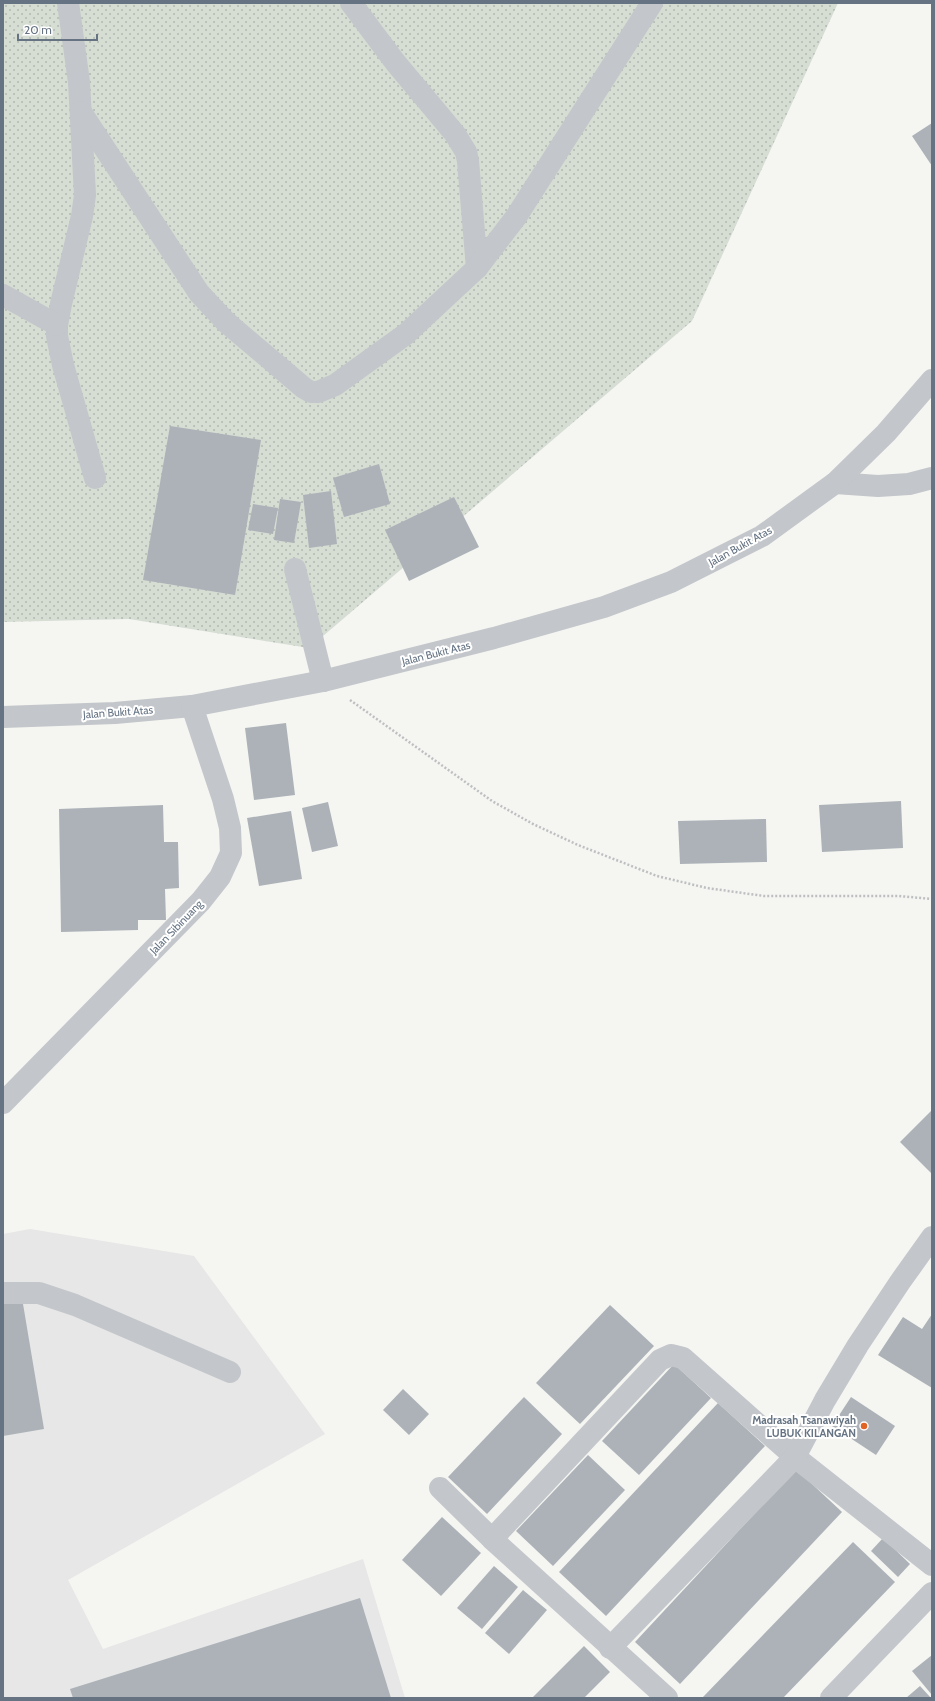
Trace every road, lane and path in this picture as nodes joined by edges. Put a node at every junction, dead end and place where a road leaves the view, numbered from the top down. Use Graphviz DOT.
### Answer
graph roads {
  1 [pos="68,3"];
  2 [pos="351,3"];
  3 [pos="652,3"];
  4 [pos="81,112"];
  5 [pos="477,268"];
  6 [pos="3,295"];
  7 [pos="57,325"];
  8 [pos="932,380"];
  9 [pos="95,478"];
  10 [pos="932,478"];
  11 [pos="835,483"];
  12 [pos="295,569"];
  13 [pos="323,681"];
  14 [pos="192,706"];
  15 [pos="3,716"];
  16 [pos="932,899"];
  17 [pos="3,1103"];
  18 [pos="932,1237"];
  19 [pos="3,1293"];
  20 [pos="230,1372"];
  21 [pos="795,1457"];
  22 [pos="440,1488"];
  23 [pos="492,1539"];
  24 [pos="932,1565"];
  25 [pos="932,1593"];
  26 [pos="610,1648"];
  27 [pos="666,1698"];
  28 [pos="831,1698"];
  1 -- 4 [label="street"];
  2 -- 5 [label="street"];
  3 -- 5 [label="street"];
  4 -- 5 [label="street"];
  4 -- 7 [label="street"];
  6 -- 7 [label="street"];
  7 -- 9 [label="street"];
  8 -- 11 [label="street, Jalan Bukit Atas"];
  10 -- 11 [label="street"];
  11 -- 13 [label="street, Jalan Bukit Atas"];
  12 -- 13 [label="street"];
  13 -- 14 [label="street, Jalan Bukit Atas"];
  13 -- 16 [label="path"];
  14 -- 15 [label="street, Jalan Bukit Atas"];
  14 -- 17 [label="street, Jalan Sibinuang"];
  18 -- 21 [label="street"];
  19 -- 20 [label="street"];
  21 -- 23 [label="street"];
  21 -- 24 [label="street"];
  21 -- 26 [label="street"];
  22 -- 23 [label="street"];
  23 -- 26 [label="street"];
  25 -- 28 [label="street"];
  26 -- 27 [label="street"];
}
